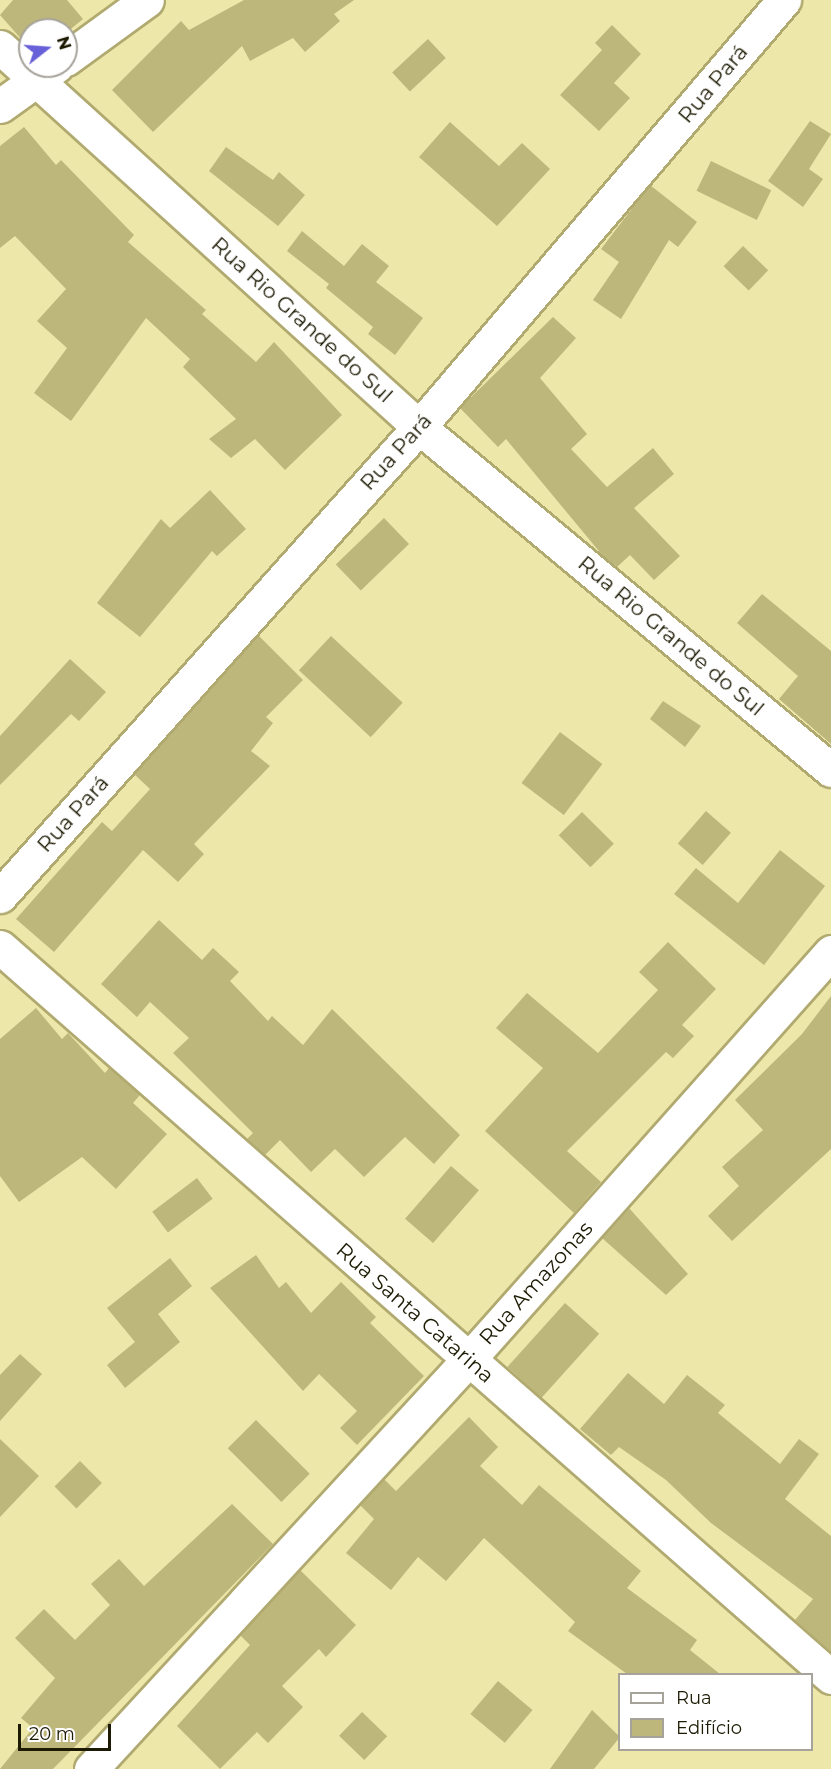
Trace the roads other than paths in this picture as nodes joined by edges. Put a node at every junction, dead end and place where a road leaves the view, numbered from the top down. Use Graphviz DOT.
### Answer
graph roads {
  1 [pos="147,0"];
  2 [pos="784,0"];
  3 [pos="0,47"];
  4 [pos="78,50"];
  5 [pos="18,57"];
  6 [pos="40,78"];
  7 [pos="52,78"];
  8 [pos="0,106"];
  9 [pos="419,427"];
  10 [pos="831,770"];
  11 [pos="0,896"];
  12 [pos="0,947"];
  13 [pos="831,952"];
  14 [pos="468,1360"];
  15 [pos="831,1677"];
  16 [pos="91,1769"];
  1 -- 4 [label="street"];
  2 -- 9 [label="street, Rua Pará"];
  3 -- 5 [label="street, Rua Rio Grande do Sul"];
  6 -- 8 [label="street"];
  7 -- 9 [label="street, Rua Rio Grande do Sul"];
  9 -- 10 [label="street, Rua Rio Grande do Sul"];
  9 -- 11 [label="street, Rua Pará"];
  12 -- 14 [label="street, Rua Santa Catarina"];
  13 -- 14 [label="street, Rua Amazonas"];
  14 -- 15 [label="street, Rua Santa Catarina"];
  14 -- 16 [label="street, Rua Amazonas"];
}
